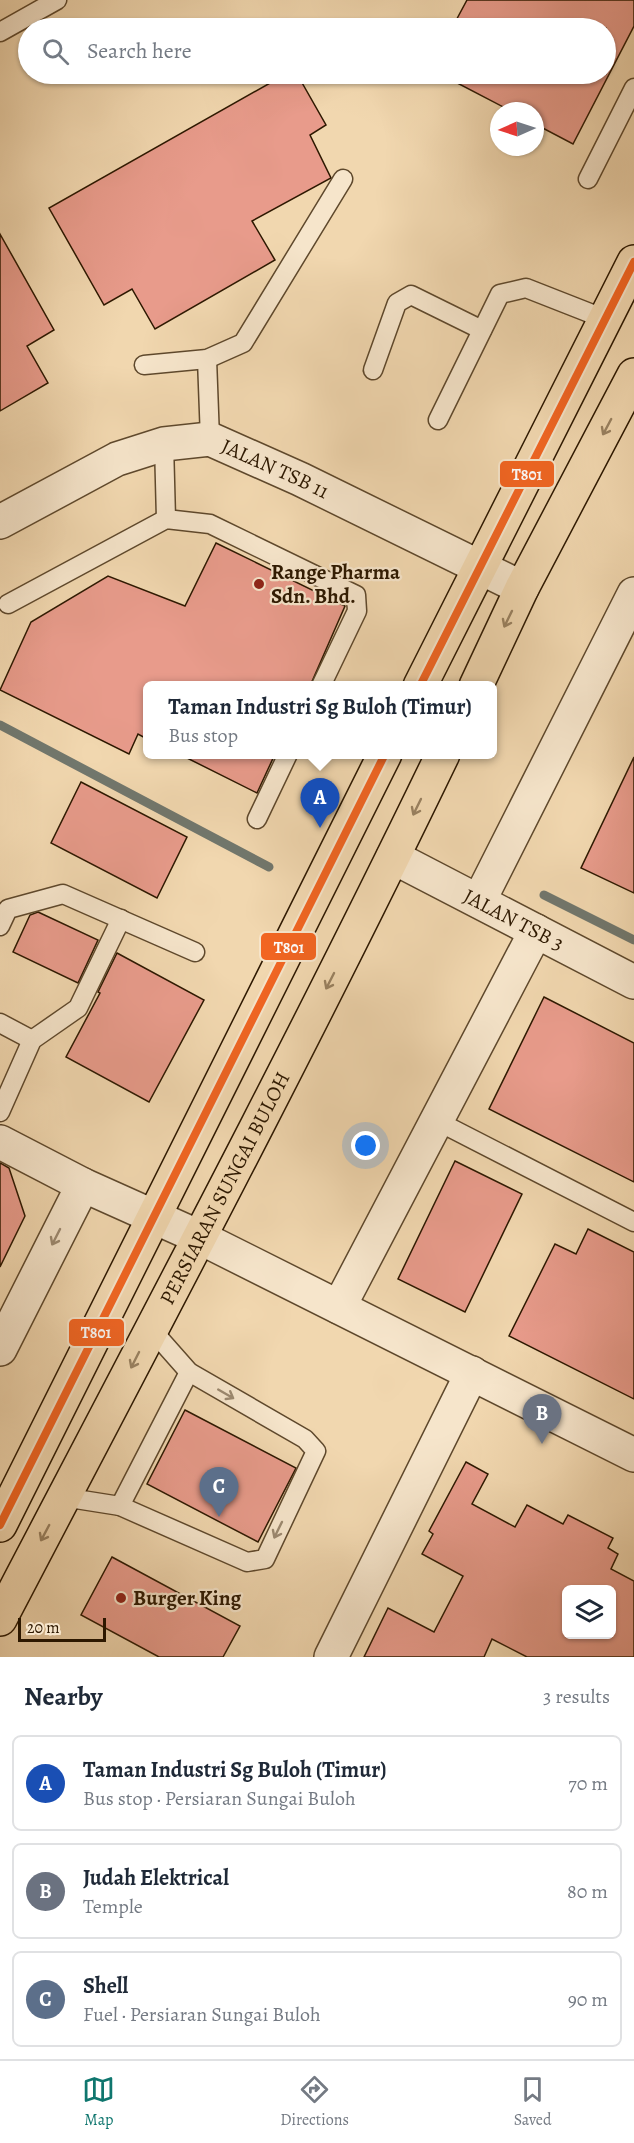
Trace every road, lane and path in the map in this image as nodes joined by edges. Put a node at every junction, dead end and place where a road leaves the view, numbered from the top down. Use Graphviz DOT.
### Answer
graph roads {
  1 [pos="57,0"];
  2 [pos="25,18"];
  3 [pos="18,22"];
  4 [pos="0,32"];
  5 [pos="634,88"];
  6 [pos="343,179"];
  7 [pos="588,179"];
  8 [pos="634,262"];
  9 [pos="605,319"];
  10 [pos="482,330"];
  11 [pos="207,359"];
  12 [pos="144,365"];
  13 [pos="373,370"];
  14 [pos="634,375"];
  15 [pos="438,420"];
  16 [pos="210,440"];
  17 [pos="164,444"];
  18 [pos="166,519"];
  19 [pos="0,522"];
  20 [pos="479,567"];
  21 [pos="522,588"];
  22 [pos="634,594"];
  23 [pos="8,604"];
  24 [pos="323,681"];
  25 [pos="422,681"];
  26 [pos="478,681"];
  27 [pos="286,759"];
  28 [pos="383,759"];
  29 [pos="441,759"];
  30 [pos="257,819"];
  31 [pos="393,857"];
  32 [pos="479,901"];
  33 [pos="121,920"];
  34 [pos="0,926"];
  35 [pos="536,931"];
  36 [pos="195,952"];
  37 [pos="634,982"];
  38 [pos="0,1023"];
  39 [pos="32,1040"];
  40 [pos="0,1112"];
  41 [pos="437,1121"];
  42 [pos="0,1142"];
  43 [pos="83,1185"];
  44 [pos="154,1217"];
  45 [pos="634,1222"];
  46 [pos="199,1237"];
  47 [pos="339,1307"];
  48 [pos="150,1329"];
  49 [pos="0,1349"];
  50 [pos="189,1372"];
  51 [pos="472,1373"];
  52 [pos="634,1455"];
  53 [pos="63,1497"];
  54 [pos="120,1506"];
  55 [pos="0,1525"];
  56 [pos="0,1618"];
  57 [pos="331,1657"];
  1 -- 2 [label="lane"];
  3 -- 4 [label="lane"];
  5 -- 7 [label="lane"];
  6 -- 11 [label="lane"];
  8 -- 9 [label="main road"];
  9 -- 10 [label="lane"];
  9 -- 20 [label="main road"];
  10 -- 13 [label="lane"];
  10 -- 15 [label="lane"];
  11 -- 12 [label="lane"];
  11 -- 16 [label="lane"];
  14 -- 21 [label="main road, one-way"];
  16 -- 17 [label="street, JALAN TSB 11"];
  16 -- 20 [label="street, JALAN TSB 11"];
  17 -- 18 [label="lane"];
  17 -- 19 [label="street, JALAN TSB 11"];
  18 -- 23 [label="lane"];
  18 -- 24 [label="lane"];
  20 -- 21 [label="street, JALAN TSB 11"];
  20 -- 25 [label="main road"];
  21 -- 26 [label="main road, one-way"];
  22 -- 32 [label="street"];
  27 -- 30 [label="lane"];
  28 -- 44 [label="main road"];
  29 -- 31 [label="main road, PERSIARAN SUNGAI BULOH, one-way"];
  31 -- 32 [label="street, JALAN TSB 3"];
  31 -- 46 [label="main road, PERSIARAN SUNGAI BULOH, one-way"];
  32 -- 35 [label="street, JALAN TSB 3"];
  33 -- 34 [label="lane"];
  33 -- 36 [label="lane"];
  33 -- 39 [label="lane"];
  35 -- 37 [label="street, JALAN TSB 3"];
  35 -- 41 [label="street"];
  38 -- 39 [label="lane"];
  39 -- 40 [label="lane"];
  41 -- 45 [label="lane"];
  41 -- 47 [label="street"];
  42 -- 43 [label="street"];
  43 -- 44 [label="street"];
  43 -- 49 [label="street, one-way"];
  44 -- 46 [label="street"];
  44 -- 55 [label="main road"];
  46 -- 47 [label="street"];
  46 -- 48 [label="main road, PERSIARAN SUNGAI BULOH"];
  47 -- 51 [label="street"];
  48 -- 50 [label="lane"];
  48 -- 53 [label="main road, PERSIARAN SUNGAI BULOH, one-way"];
  50 -- 54 [label="lane"];
  50 -- 54 [label="lane, one-way"];
  51 -- 52 [label="street"];
  51 -- 57 [label="street"];
  53 -- 54 [label="lane"];
  53 -- 56 [label="main road, PERSIARAN SUNGAI BULOH, one-way"];
}
